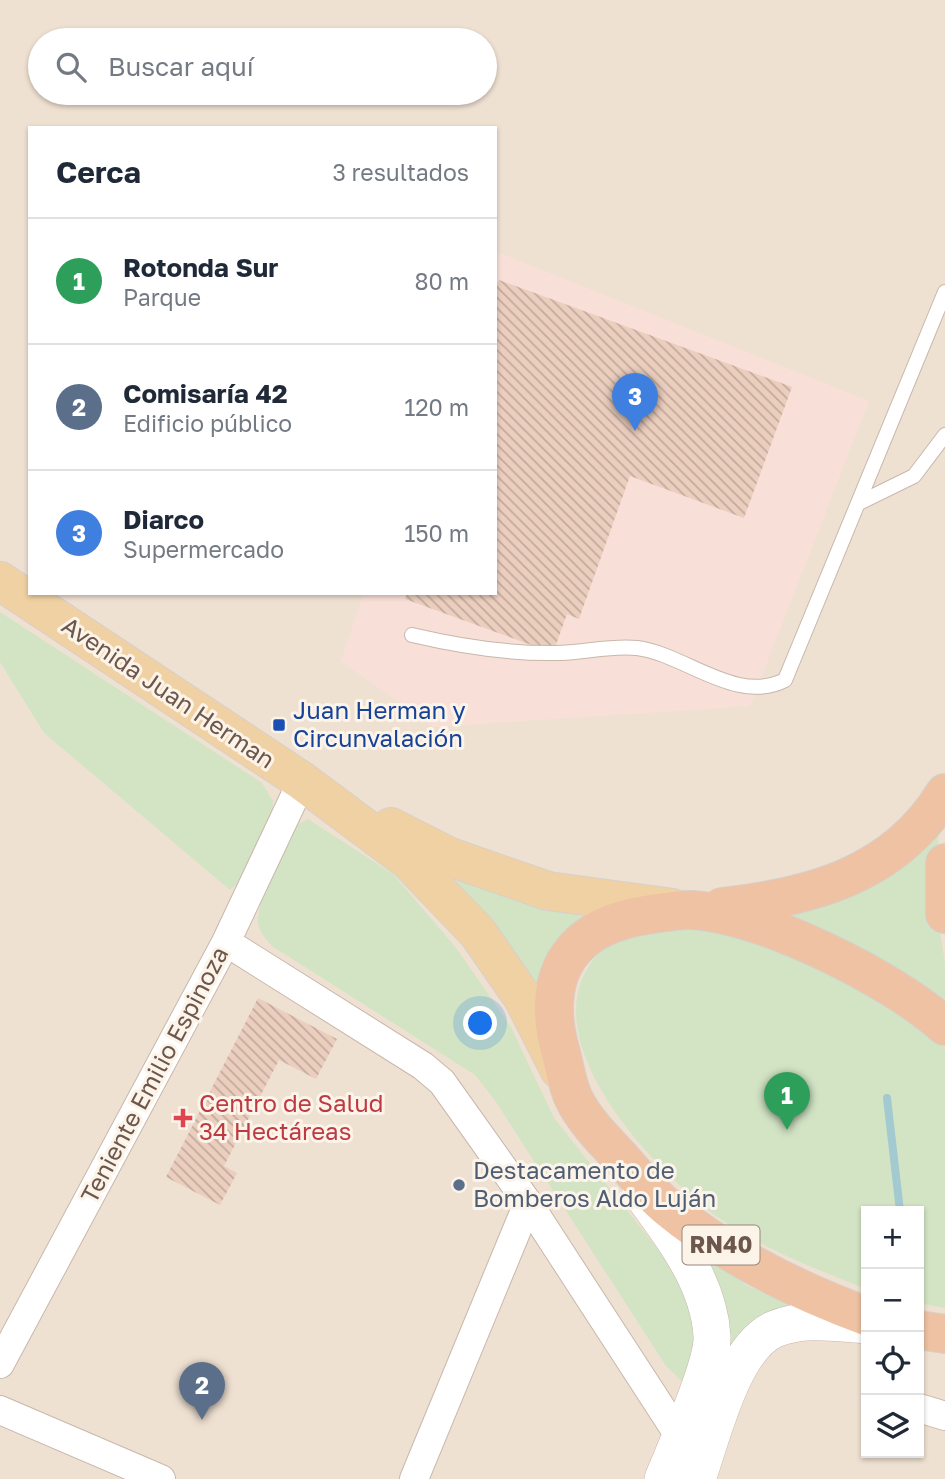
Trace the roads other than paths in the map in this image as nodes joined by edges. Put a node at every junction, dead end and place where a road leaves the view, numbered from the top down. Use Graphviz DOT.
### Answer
graph roads {
  1 [pos="945,292"];
  2 [pos="945,435"];
  3 [pos="859,503"];
  4 [pos="0,581"];
  5 [pos="412,635"];
  6 [pos="302,781"];
  7 [pos="945,793"];
  8 [pos="945,863"];
  9 [pos="689,910"];
  10 [pos="945,914"];
  11 [pos="226,942"];
  12 [pos="945,1027"];
  13 [pos="574,1099"];
  14 [pos="602,1138"];
  15 [pos="528,1203"];
  16 [pos="861,1314"];
  17 [pos="861,1325"];
  18 [pos="0,1364"];
  19 [pos="0,1410"];
  20 [pos="924,1410"];
  21 [pos="945,1416"];
  22 [pos="695,1454"];
  23 [pos="161,1479"];
  24 [pos="414,1479"];
  25 [pos="663,1479"];
  1 -- 3 [label="lane"];
  2 -- 3 [label="lane"];
  3 -- 5 [label="lane"];
  4 -- 6 [label="main road, Avenida Juan Herman"];
  6 -- 9 [label="main road, Avenida Juan Herman"];
  6 -- 11 [label="street, Teniente Emilio Espinoza"];
  6 -- 13 [label="main road, Avenida Juan Herman"];
  7 -- 9 [label="highway, RN40"];
  8 -- 10 [label="highway"];
  9 -- 12 [label="highway, RN40"];
  9 -- 13 [label="highway, RN40"];
  11 -- 15 [label="street"];
  11 -- 18 [label="street, Teniente Emilio Espinoza"];
  13 -- 14 [label="highway, RN40"];
  14 -- 16 [label="highway, RN40"];
  14 -- 22 [label="street"];
  15 -- 22 [label="street"];
  15 -- 24 [label="street"];
  17 -- 22 [label="street"];
  19 -- 23 [label="street"];
  20 -- 21 [label="street"];
  22 -- 25 [label="street"];
}
